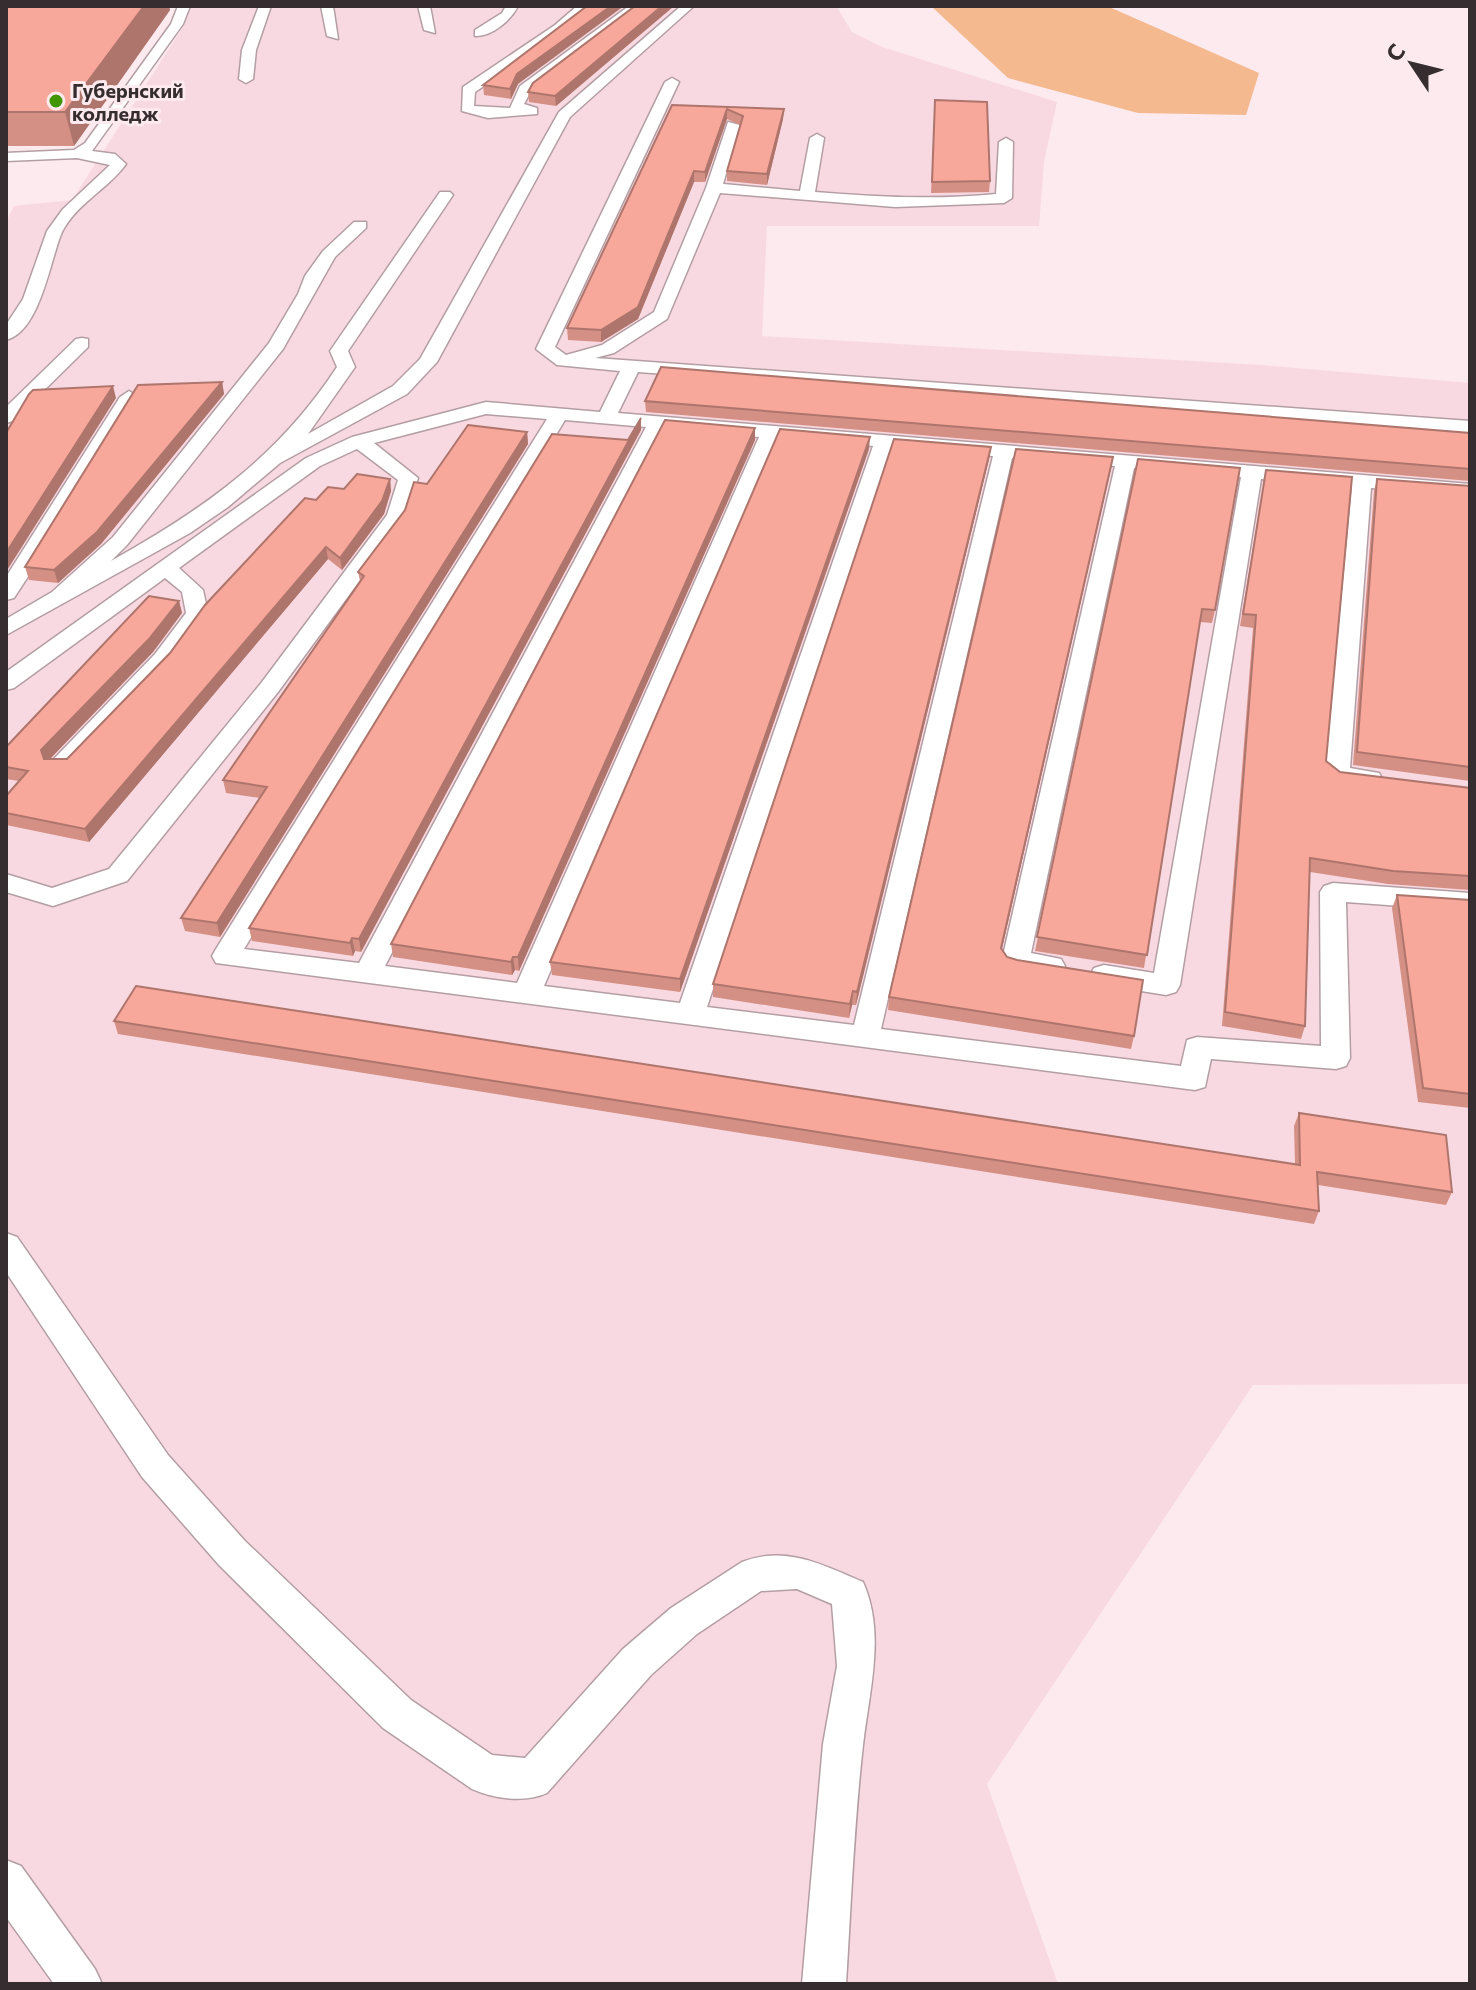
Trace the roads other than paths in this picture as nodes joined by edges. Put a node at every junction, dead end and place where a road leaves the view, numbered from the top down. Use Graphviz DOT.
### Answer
graph roads {
  1 [pos="184,6"];
  2 [pos="265,6"];
  3 [pos="327,6"];
  4 [pos="424,6"];
  5 [pos="512,6"];
  6 [pos="584,6"];
  7 [pos="637,6"];
  8 [pos="688,6"];
  9 [pos="430,30"];
  10 [pos="480,33"];
  11 [pos="333,36"];
  12 [pos="246,79"];
  13 [pos="672,82"];
  14 [pos="525,108"];
  15 [pos="564,115"];
  16 [pos="733,125"];
  17 [pos="817,138"];
  18 [pos="1006,142"];
  19 [pos="77,154"];
  20 [pos="6,157"];
  21 [pos="714,188"];
  22 [pos="445,195"];
  23 [pos="807,196"];
  24 [pos="360,225"];
  25 [pos="6,335"];
  26 [pos="82,343"];
  27 [pos="563,361"];
  28 [pos="632,365"];
  29 [pos="129,397"];
  30 [pos="559,414"];
  31 [pos="6,417"];
  32 [pos="606,418"];
  33 [pos="658,422"];
  34 [pos="1470,427"];
  35 [pos="771,432"];
  36 [pos="359,441"];
  37 [pos="884,441"];
  38 [pos="1004,451"];
  39 [pos="280,457"];
  40 [pos="1126,461"];
  41 [pos="1252,472"];
  42 [pos="1362,481"];
  43 [pos="1470,490"];
  44 [pos="225,501"];
  45 [pos="218,530"];
  46 [pos="164,566"];
  47 [pos="6,593"];
  48 [pos="60,597"];
  49 [pos="6,628"];
  50 [pos="6,683"];
  51 [pos="60,765"];
  52 [pos="1396,782"];
  53 [pos="6,883"];
  54 [pos="1470,902"];
  55 [pos="367,974"];
  56 [pos="526,995"];
  57 [pos="690,1015"];
  58 [pos="865,1037"];
  59 [pos="6,1246"];
  60 [pos="6,1881"];
  61 [pos="80,1984"];
  62 [pos="824,1984"];
  1 -- 19 [label="lane"];
  2 -- 12 [label="lane"];
  3 -- 11 [label="lane"];
  4 -- 9 [label="lane"];
  5 -- 10 [label="lane"];
  6 -- 14 [label="lane"];
  7 -- 14 [label="lane"];
  8 -- 15 [label="lane"];
  13 -- 27 [label="lane"];
  14 -- 15 [label="lane"];
  15 -- 39 [label="lane"];
  16 -- 21 [label="lane"];
  17 -- 23 [label="lane"];
  18 -- 23 [label="lane"];
  19 -- 20 [label="lane"];
  19 -- 25 [label="lane"];
  21 -- 23 [label="lane"];
  21 -- 27 [label="lane"];
  22 -- 39 [label="lane"];
  24 -- 48 [label="lane"];
  26 -- 31 [label="lane"];
  27 -- 28 [label="lane"];
  28 -- 32 [label="lane"];
  28 -- 34 [label="lane"];
  29 -- 47 [label="lane"];
  30 -- 32 [label="lane"];
  30 -- 36 [label="lane"];
  30 -- 55 [label="lane"];
  32 -- 33 [label="lane"];
  33 -- 35 [label="lane"];
  33 -- 55 [label="lane"];
  35 -- 37 [label="lane"];
  35 -- 56 [label="lane"];
  36 -- 45 [label="lane"];
  36 -- 53 [label="lane"];
  37 -- 38 [label="lane"];
  37 -- 57 [label="lane"];
  38 -- 40 [label="lane"];
  38 -- 58 [label="lane"];
  39 -- 44 [label="lane"];
  40 -- 41 [label="lane"];
  40 -- 41 [label="lane"];
  41 -- 42 [label="lane"];
  42 -- 43 [label="lane"];
  42 -- 52 [label="lane"];
  44 -- 45 [label="lane"];
  44 -- 48 [label="lane"];
  45 -- 46 [label="lane"];
  46 -- 50 [label="lane"];
  46 -- 51 [label="lane"];
  48 -- 49 [label="lane"];
  54 -- 58 [label="lane"];
  55 -- 56 [label="lane"];
  56 -- 57 [label="lane"];
  57 -- 58 [label="lane"];
  59 -- 62 [label="lane"];
  60 -- 61 [label="lane"];
}
